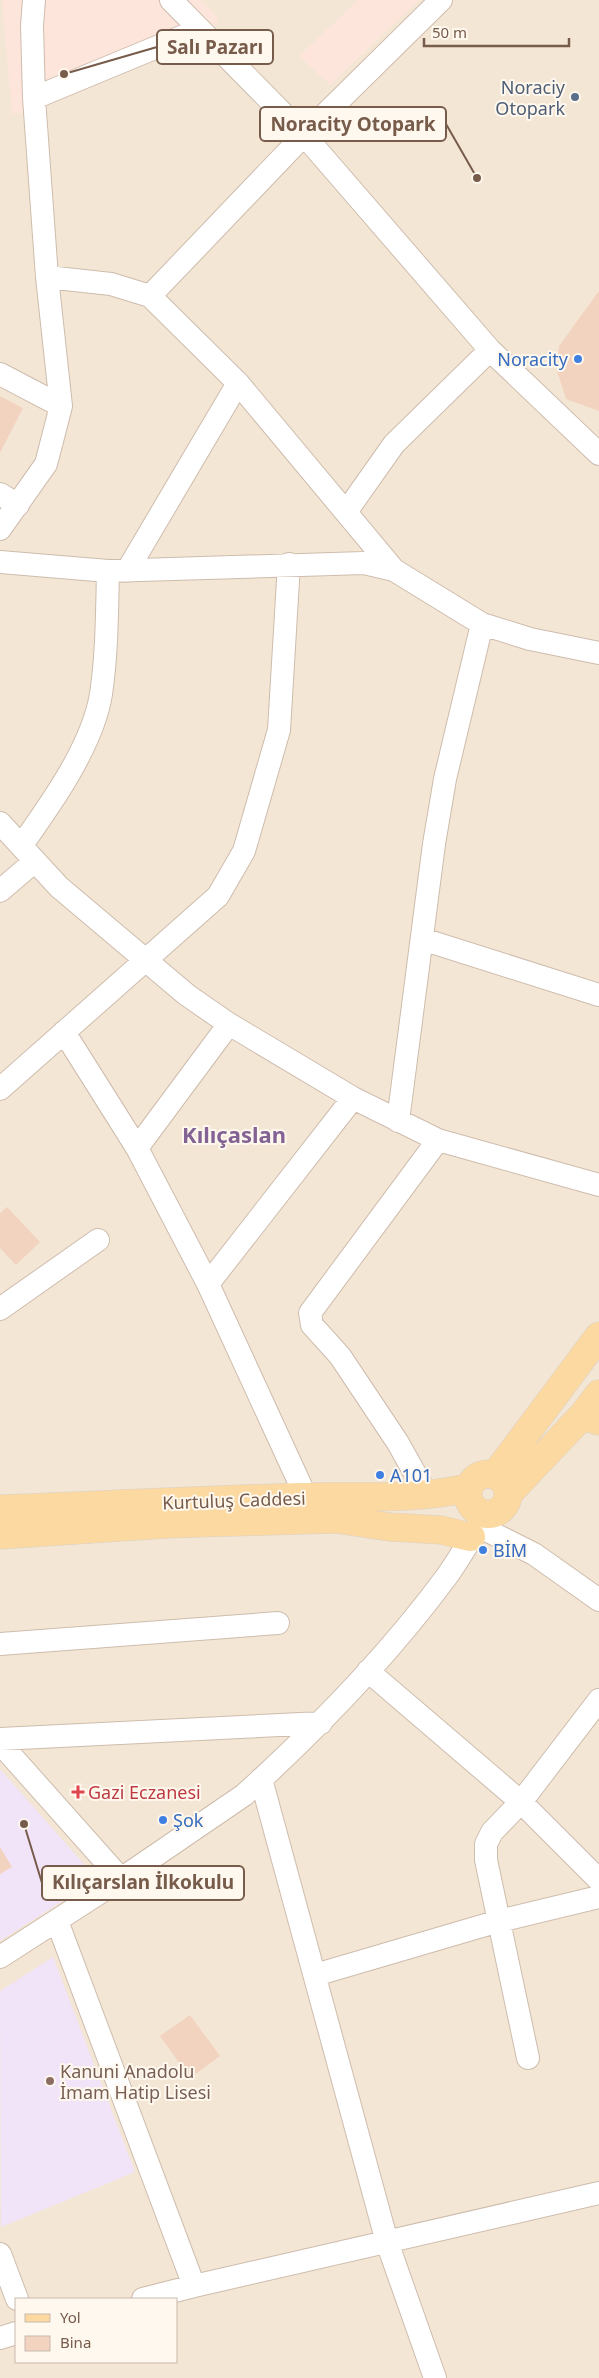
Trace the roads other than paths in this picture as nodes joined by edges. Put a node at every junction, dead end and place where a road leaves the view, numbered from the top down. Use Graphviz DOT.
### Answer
graph roads {
  1 [pos="34,0"];
  2 [pos="171,0"];
  3 [pos="441,0"];
  4 [pos="198,30"];
  5 [pos="34,98"];
  6 [pos="304,135"];
  7 [pos="47,276"];
  8 [pos="150,296"];
  9 [pos="490,350"];
  10 [pos="0,374"];
  11 [pos="238,383"];
  12 [pos="61,406"];
  13 [pos="599,454"];
  14 [pos="9,500"];
  15 [pos="346,512"];
  16 [pos="0,529"];
  17 [pos="0,562"];
  18 [pos="289,564"];
  19 [pos="394,570"];
  20 [pos="118,571"];
  21 [pos="482,624"];
  22 [pos="599,653"];
  23 [pos="0,823"];
  24 [pos="28,854"];
  25 [pos="0,891"];
  26 [pos="422,939"];
  27 [pos="144,959"];
  28 [pos="599,995"];
  29 [pos="229,1024"];
  30 [pos="64,1032"];
  31 [pos="0,1089"];
  32 [pos="353,1098"];
  33 [pos="398,1121"];
  34 [pos="438,1140"];
  35 [pos="137,1148"];
  36 [pos="599,1184"];
  37 [pos="98,1240"];
  38 [pos="208,1284"];
  39 [pos="0,1309"];
  40 [pos="599,1336"];
  41 [pos="599,1394"];
  42 [pos="590,1418"];
  43 [pos="502,1484"];
  44 [pos="468,1488"];
  45 [pos="427,1494"];
  46 [pos="306,1497"];
  47 [pos="0,1509"];
  48 [pos="478,1526"];
  49 [pos="0,1534"];
  50 [pos="599,1600"];
  51 [pos="278,1623"];
  52 [pos="0,1644"];
  53 [pos="368,1671"];
  54 [pos="599,1700"];
  55 [pos="321,1723"];
  56 [pos="0,1739"];
  57 [pos="0,1743"];
  58 [pos="261,1779"];
  59 [pos="521,1802"];
  60 [pos="121,1879"];
  61 [pos="599,1880"];
  62 [pos="599,1897"];
  63 [pos="57,1920"];
  64 [pos="499,1921"];
  65 [pos="0,1957"];
  66 [pos="315,1975"];
  67 [pos="528,2058"];
  68 [pos="599,2193"];
  69 [pos="387,2242"];
  70 [pos="0,2254"];
  71 [pos="194,2286"];
  72 [pos="17,2298"];
  73 [pos="147,2298"];
  74 [pos="15,2333"];
  75 [pos="0,2338"];
  76 [pos="435,2378"];
  1 -- 5 [label="street"];
  2 -- 4 [label="street"];
  3 -- 6 [label="street"];
  4 -- 5 [label="street"];
  4 -- 6 [label="street"];
  5 -- 7 [label="street"];
  6 -- 8 [label="street"];
  6 -- 9 [label="street"];
  7 -- 8 [label="street"];
  7 -- 12 [label="street"];
  8 -- 11 [label="street"];
  9 -- 13 [label="street"];
  9 -- 15 [label="street"];
  10 -- 12 [label="street"];
  11 -- 15 [label="street"];
  11 -- 20 [label="street"];
  12 -- 14 [label="street"];
  14 -- 16 [label="street"];
  15 -- 19 [label="street"];
  17 -- 20 [label="street"];
  18 -- 19 [label="street"];
  18 -- 20 [label="street"];
  18 -- 27 [label="street"];
  19 -- 21 [label="street"];
  20 -- 24 [label="street"];
  21 -- 22 [label="street"];
  21 -- 26 [label="street"];
  23 -- 24 [label="street"];
  24 -- 25 [label="street"];
  24 -- 27 [label="street"];
  26 -- 28 [label="street"];
  26 -- 33 [label="street"];
  27 -- 29 [label="street"];
  27 -- 30 [label="street"];
  29 -- 32 [label="street"];
  29 -- 35 [label="street"];
  30 -- 31 [label="street"];
  30 -- 35 [label="street"];
  32 -- 33 [label="street"];
  32 -- 38 [label="street"];
  33 -- 34 [label="street"];
  34 -- 36 [label="street"];
  34 -- 45 [label="street"];
  35 -- 38 [label="street"];
  37 -- 39 [label="street"];
  38 -- 46 [label="street"];
  40 -- 43 [label="main road"];
  41 -- 42 [label="main road"];
  42 -- 43 [label="main road"];
  43 -- 44 [label="main road"];
  43 -- 48 [label="main road"];
  44 -- 45 [label="main road, Kurtuluş Caddesi"];
  44 -- 48 [label="main road"];
  45 -- 46 [label="main road, Kurtuluş Caddesi"];
  46 -- 47 [label="main road, Kurtuluş Caddesi"];
  48 -- 49 [label="main road"];
  48 -- 50 [label="street"];
  48 -- 53 [label="street"];
  51 -- 52 [label="street"];
  53 -- 55 [label="street"];
  53 -- 59 [label="street"];
  54 -- 59 [label="street"];
  55 -- 56 [label="street"];
  55 -- 58 [label="street"];
  57 -- 60 [label="street"];
  58 -- 60 [label="street"];
  58 -- 66 [label="street"];
  59 -- 61 [label="street"];
  59 -- 64 [label="street"];
  60 -- 63 [label="street"];
  62 -- 64 [label="street"];
  63 -- 65 [label="street"];
  63 -- 71 [label="street"];
  64 -- 66 [label="street"];
  64 -- 67 [label="street"];
  66 -- 69 [label="street"];
  68 -- 69 [label="street"];
  69 -- 71 [label="street"];
  69 -- 76 [label="street"];
  70 -- 72 [label="street"];
  71 -- 73 [label="street"];
  74 -- 75 [label="street"];
}
